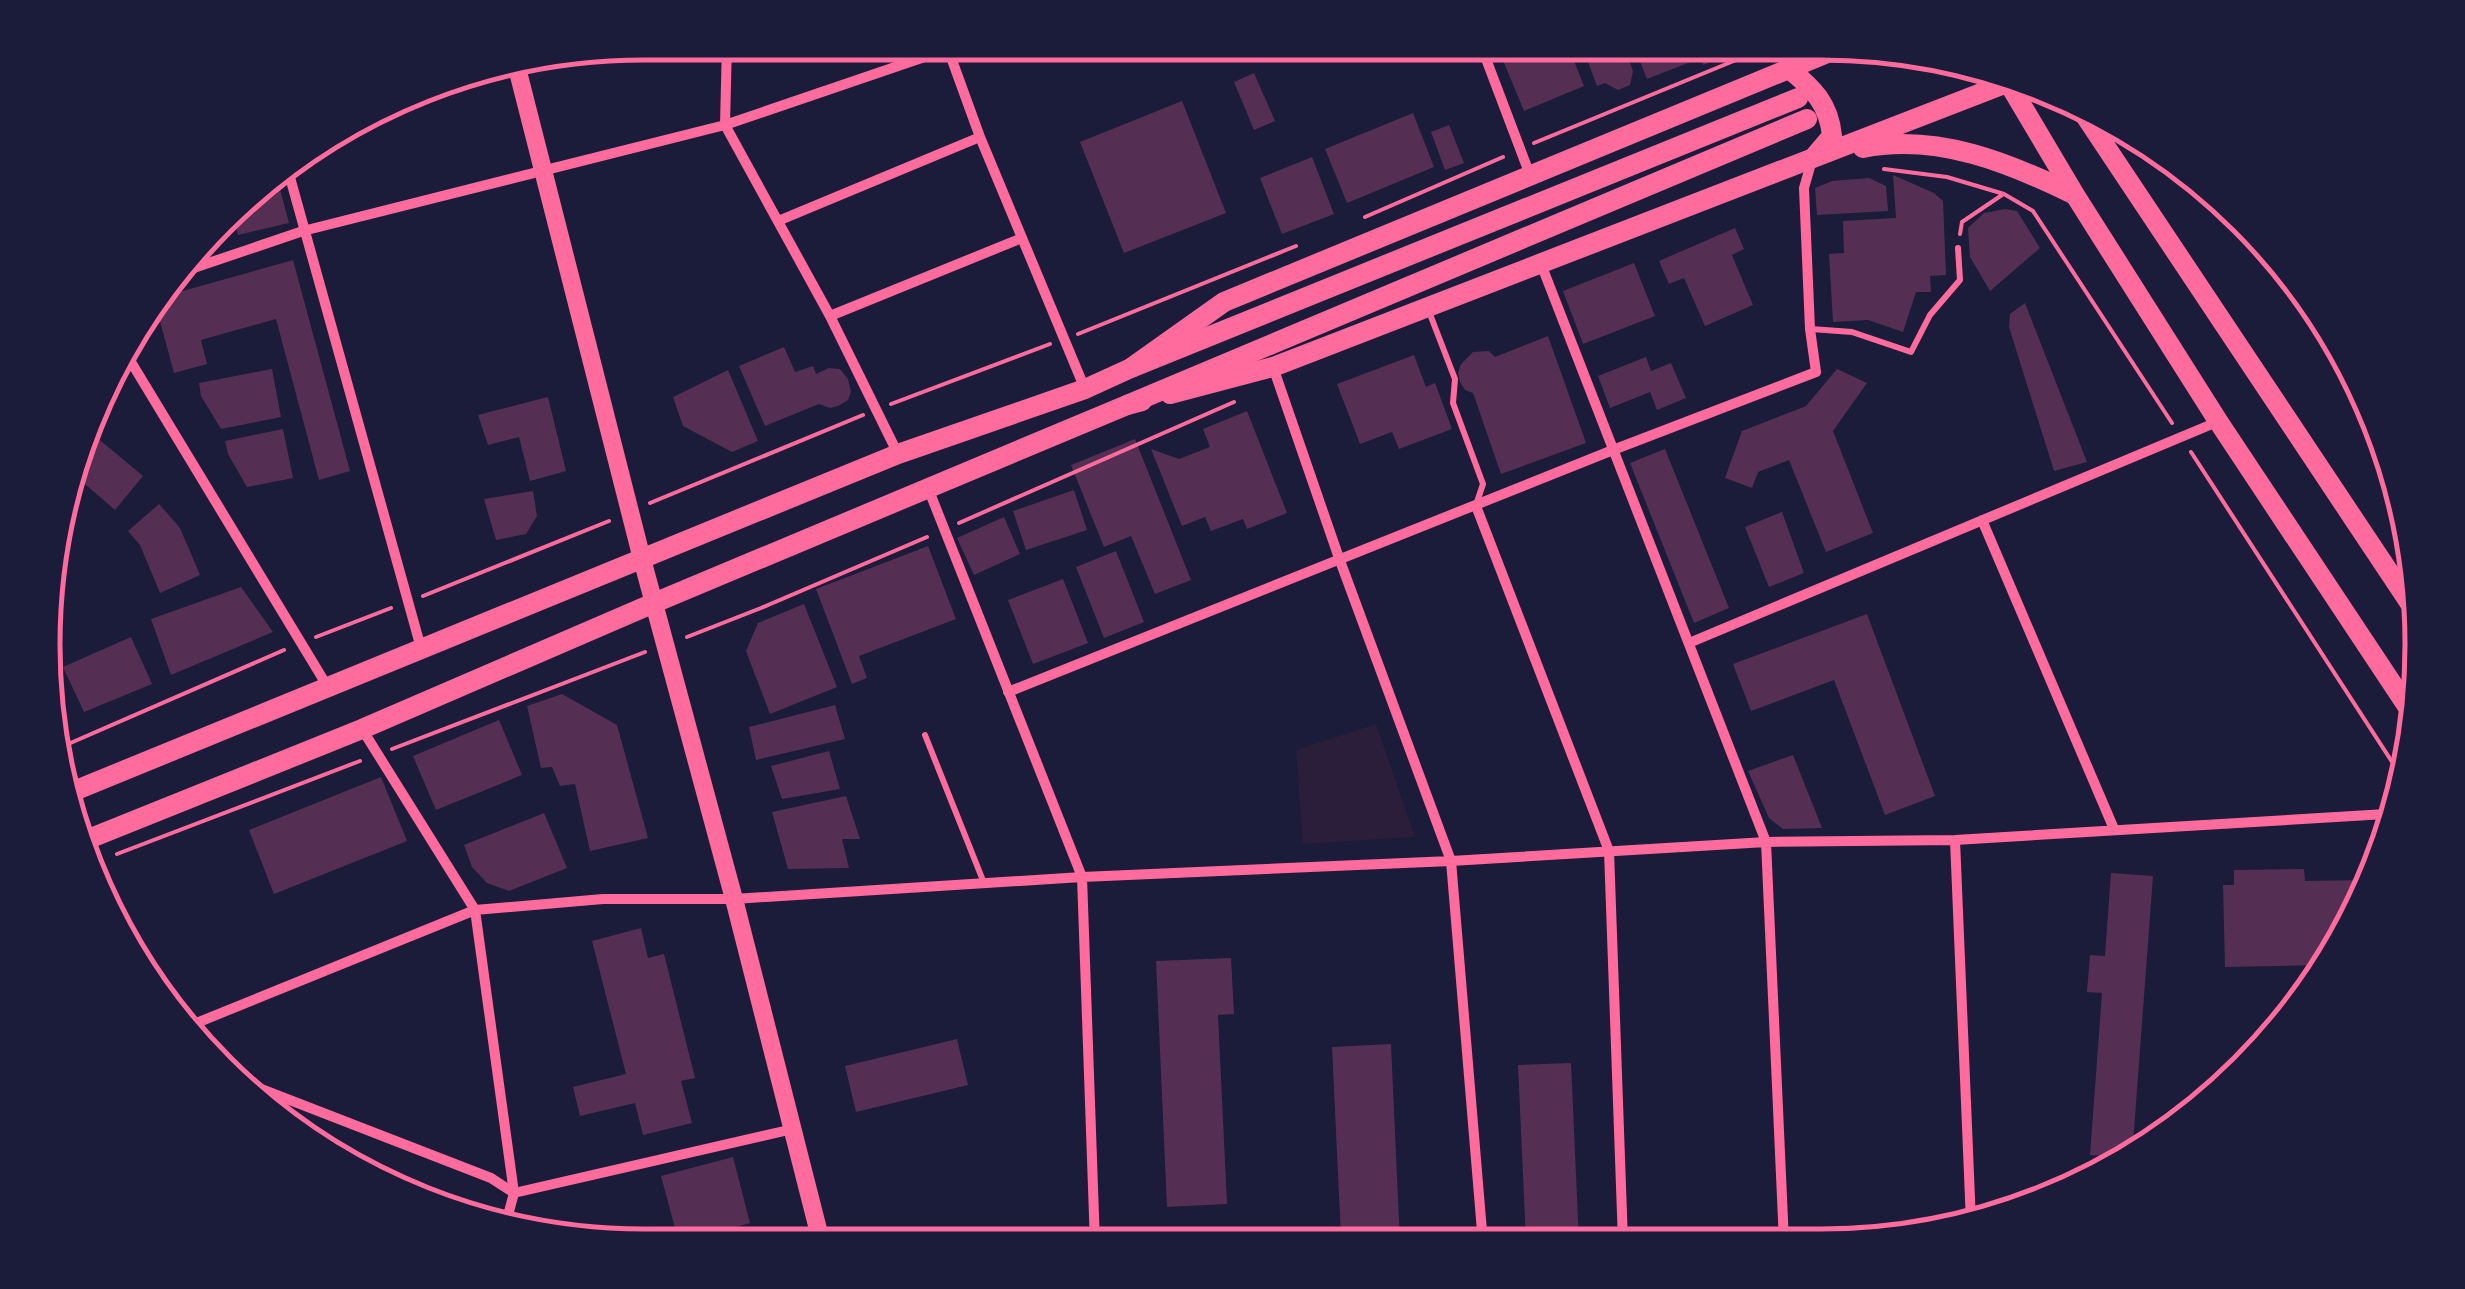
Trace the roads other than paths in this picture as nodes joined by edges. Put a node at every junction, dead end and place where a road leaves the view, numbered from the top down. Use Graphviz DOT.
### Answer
graph roads {
  1 [pos="727,60"];
  2 [pos="916,60"];
  3 [pos="952,60"];
  4 [pos="1489,60"];
  5 [pos="1799,60"];
  6 [pos="1805,60"];
  7 [pos="518,74"];
  8 [pos="1998,88"];
  9 [pos="2013,93"];
  10 [pos="1798,98"];
  11 [pos="1806,119"];
  12 [pos="725,125"];
  13 [pos="2093,127"];
  14 [pos="980,137"];
  15 [pos="1812,158"];
  16 [pos="543,170"];
  17 [pos="1530,176"];
  18 [pos="290,180"];
  19 [pos="2075,194"];
  20 [pos="778,221"];
  21 [pos="304,231"];
  22 [pos="1022,238"];
  23 [pos="1958,248"];
  24 [pos="1541,264"];
  25 [pos="199,266"];
  26 [pos="1428,308"];
  27 [pos="830,316"];
  28 [pos="1810,329"];
  29 [pos="132,363"];
  30 [pos="1273,367"];
  31 [pos="1131,368"];
  32 [pos="1085,389"];
  33 [pos="1127,404"];
  34 [pos="2218,421"];
  35 [pos="1613,450"];
  36 [pos="898,454"];
  37 [pos="928,487"];
  38 [pos="1476,506"];
  39 [pos="1982,520"];
  40 [pos="1340,558"];
  41 [pos="642,559"];
  42 [pos="2403,592"];
  43 [pos="654,603"];
  44 [pos="1689,643"];
  45 [pos="422,650"];
  46 [pos="328,689"];
  47 [pos="1008,692"];
  48 [pos="2402,699"];
  49 [pos="362,730"];
  50 [pos="925,735"];
  51 [pos="78,789"];
  52 [pos="2379,814"];
  53 [pos="2114,829"];
  54 [pos="93,837"];
  55 [pos="1955,840"];
  56 [pos="1766,842"];
  57 [pos="1609,851"];
  58 [pos="1451,861"];
  59 [pos="1082,877"];
  60 [pos="984,884"];
  61 [pos="734,899"];
  62 [pos="475,910"];
  63 [pos="199,1022"];
  64 [pos="269,1092"];
  65 [pos="793,1129"];
  66 [pos="514,1194"];
  67 [pos="1970,1209"];
  68 [pos="508,1213"];
  69 [pos="818,1229"];
  70 [pos="1094,1229"];
  71 [pos="1481,1229"];
  72 [pos="1622,1229"];
  73 [pos="1783,1229"];
  1 -- 12 [label="street"];
  2 -- 12 [label="street"];
  3 -- 14 [label="street"];
  4 -- 17 [label="street"];
  5 -- 17 [label="main road"];
  6 -- 15 [label="main road"];
  7 -- 16 [label="main road"];
  8 -- 15 [label="main road"];
  9 -- 19 [label="main road"];
  10 -- 31 [label="main road"];
  11 -- 33 [label="main road"];
  12 -- 16 [label="street"];
  12 -- 20 [label="street"];
  13 -- 42 [label="main road"];
  14 -- 20 [label="street"];
  14 -- 22 [label="street"];
  15 -- 19 [label="main road"];
  15 -- 24 [label="main road"];
  15 -- 28 [label="street"];
  16 -- 21 [label="street"];
  16 -- 41 [label="main road"];
  17 -- 31 [label="main road"];
  18 -- 21 [label="street"];
  19 -- 34 [label="main road"];
  20 -- 27 [label="street"];
  21 -- 25 [label="street"];
  21 -- 45 [label="street"];
  22 -- 27 [label="street"];
  22 -- 32 [label="street"];
  23 -- 28 [label="lane"];
  24 -- 26 [label="main road"];
  24 -- 35 [label="street"];
  26 -- 30 [label="main road"];
  26 -- 38 [label="lane"];
  27 -- 36 [label="street"];
  28 -- 35 [label="street"];
  29 -- 46 [label="street"];
  30 -- 33 [label="main road"];
  30 -- 40 [label="street"];
  31 -- 32 [label="main road"];
  32 -- 36 [label="main road"];
  33 -- 37 [label="main road"];
  34 -- 39 [label="street"];
  34 -- 48 [label="main road"];
  35 -- 38 [label="street"];
  35 -- 44 [label="street"];
  36 -- 41 [label="main road"];
  37 -- 43 [label="main road"];
  37 -- 47 [label="street"];
  38 -- 40 [label="street"];
  38 -- 57 [label="street"];
  39 -- 44 [label="street"];
  39 -- 53 [label="street"];
  40 -- 47 [label="street"];
  40 -- 58 [label="street"];
  41 -- 43 [label="main road"];
  41 -- 45 [label="main road"];
  43 -- 49 [label="main road"];
  43 -- 61 [label="main road"];
  44 -- 56 [label="street"];
  45 -- 46 [label="main road"];
  46 -- 51 [label="main road"];
  47 -- 59 [label="street"];
  49 -- 54 [label="main road"];
  49 -- 62 [label="street"];
  50 -- 60 [label="lane"];
  52 -- 53 [label="street"];
  53 -- 55 [label="street"];
  55 -- 56 [label="street"];
  55 -- 67 [label="street"];
  56 -- 57 [label="street"];
  56 -- 73 [label="street"];
  57 -- 58 [label="street"];
  57 -- 72 [label="street"];
  58 -- 59 [label="street"];
  58 -- 71 [label="street"];
  59 -- 60 [label="street"];
  59 -- 70 [label="street"];
  60 -- 61 [label="street"];
  61 -- 62 [label="street"];
  61 -- 65 [label="main road"];
  62 -- 63 [label="street"];
  62 -- 66 [label="street"];
  64 -- 66 [label="street"];
  65 -- 66 [label="street"];
  65 -- 69 [label="main road"];
  66 -- 68 [label="street"];
}
